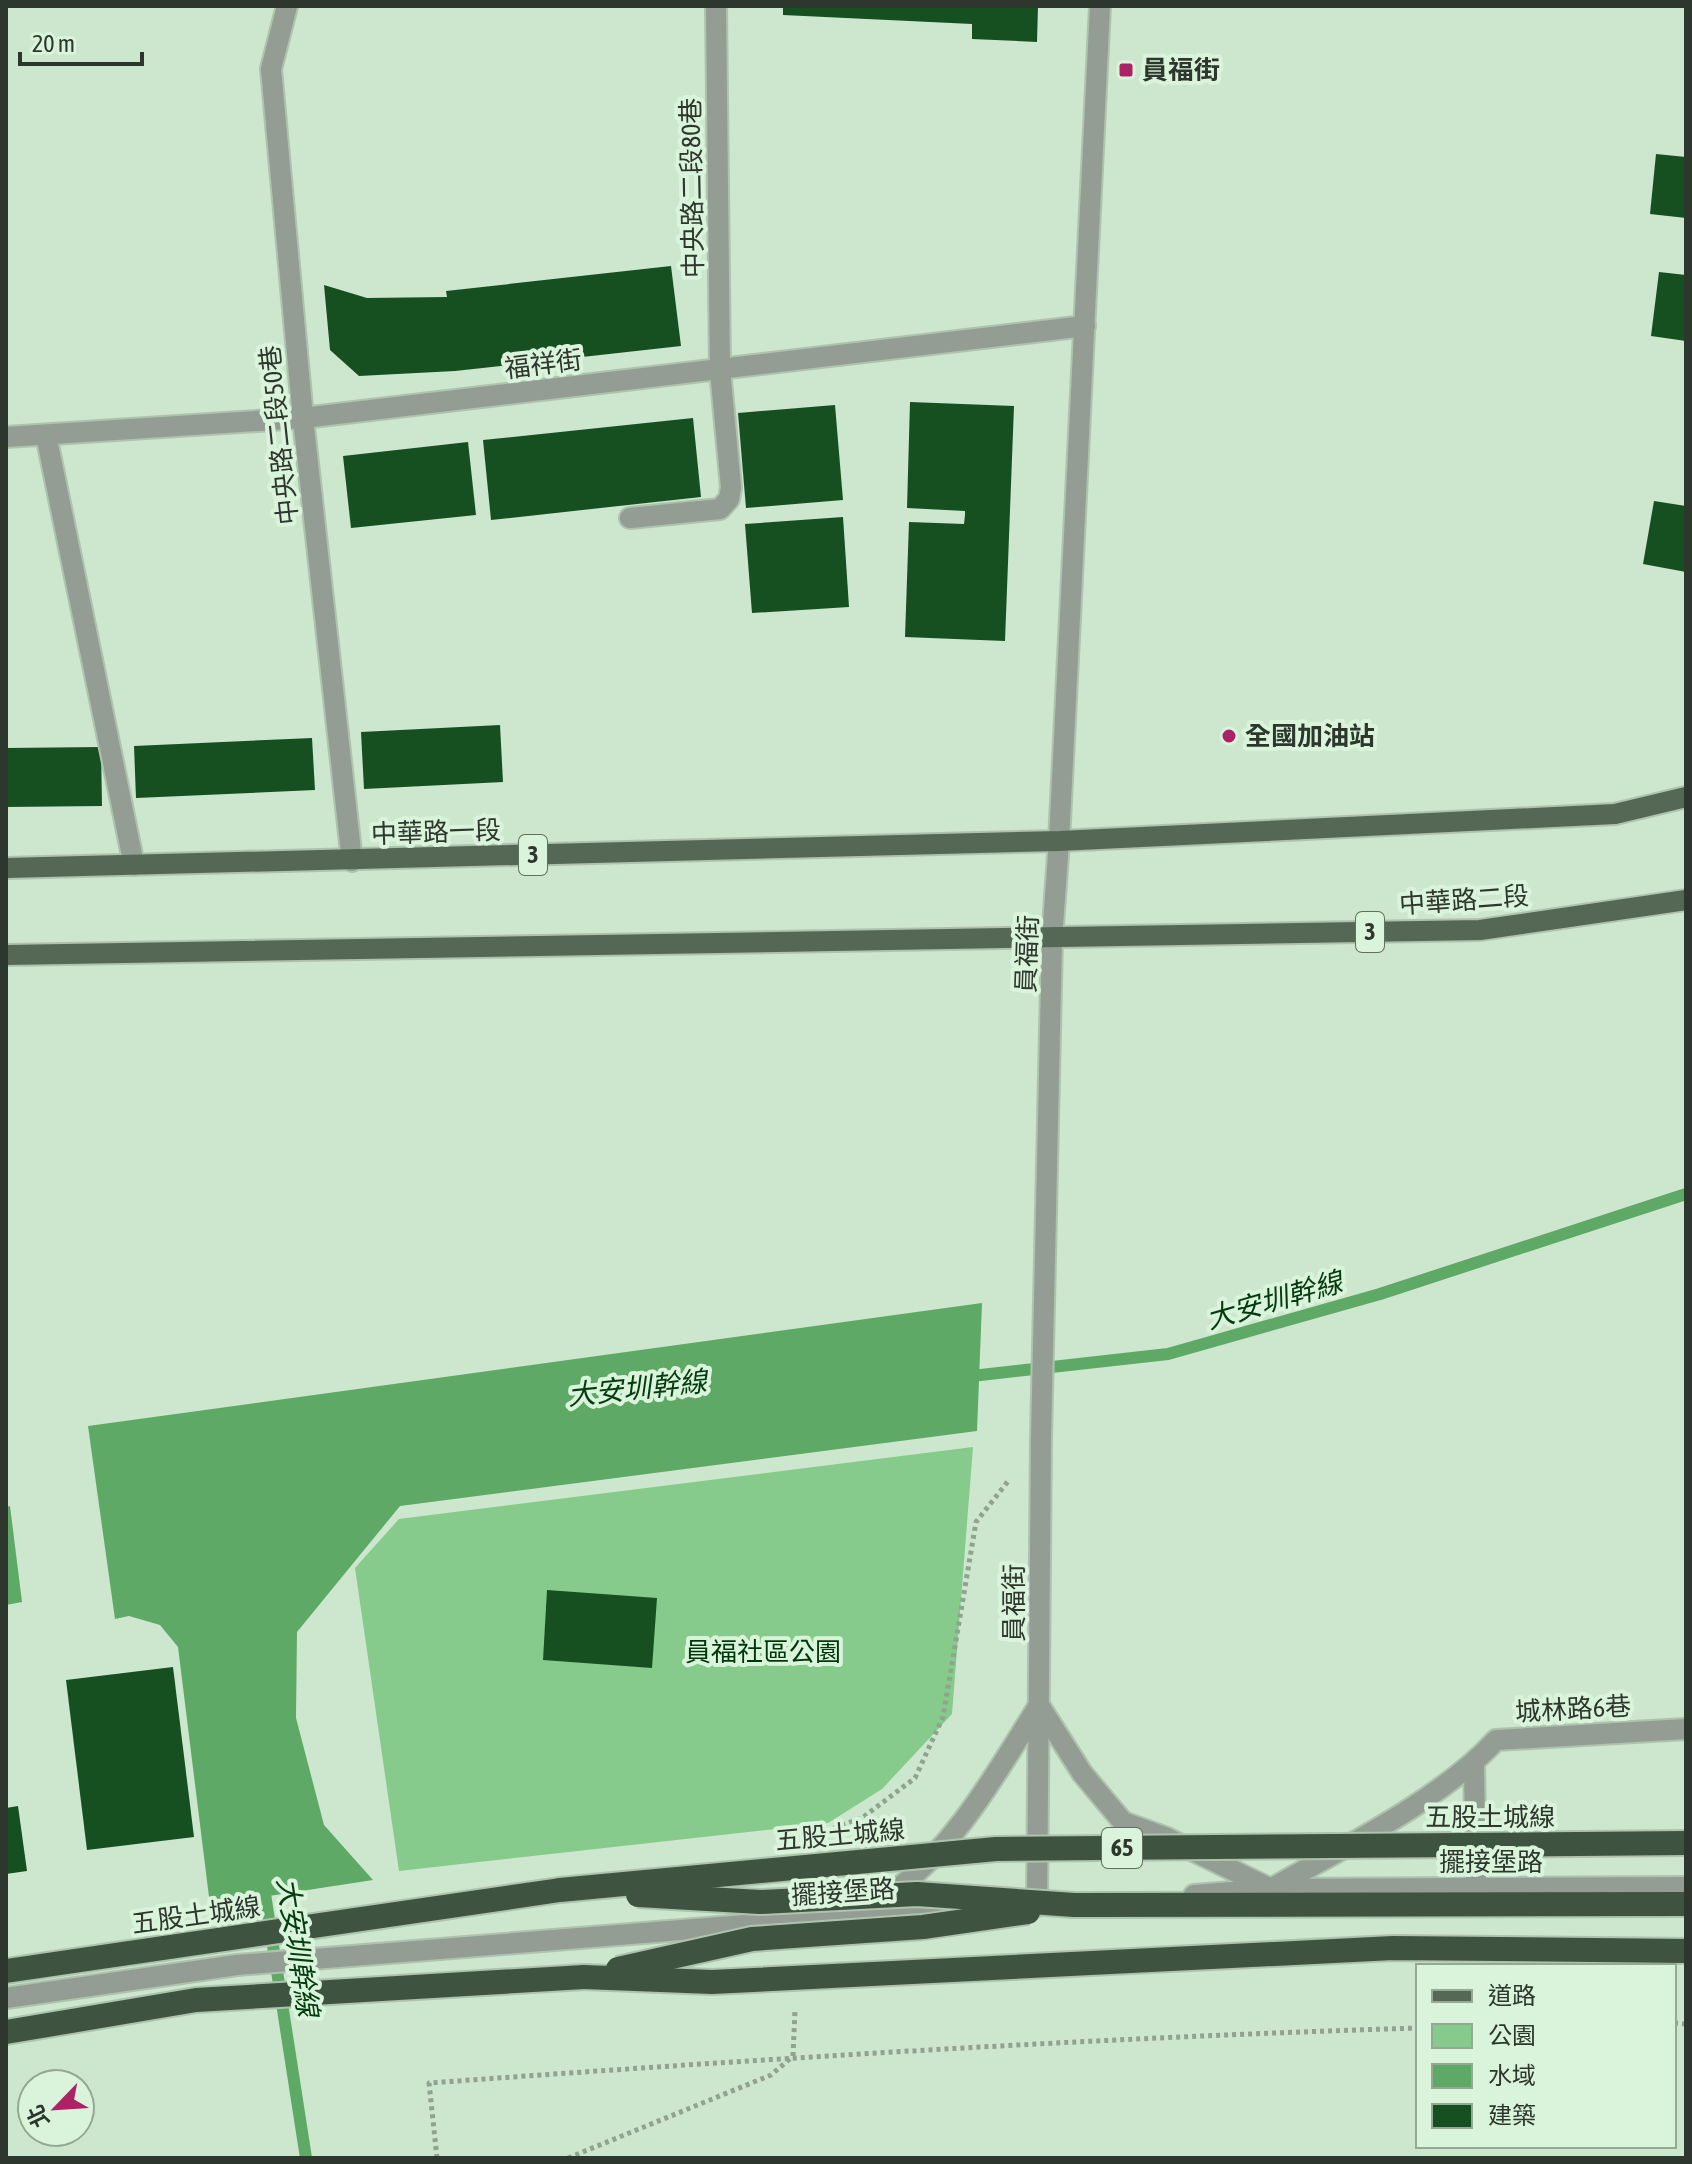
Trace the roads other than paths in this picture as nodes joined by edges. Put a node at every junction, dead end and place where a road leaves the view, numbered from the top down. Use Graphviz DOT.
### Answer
graph roads {
  1 [pos="287,6"];
  2 [pos="716,6"];
  3 [pos="1100,6"];
  4 [pos="1085,326"];
  5 [pos="720,370"];
  6 [pos="303,418"];
  7 [pos="46,435"];
  8 [pos="6,437"];
  9 [pos="630,518"];
  10 [pos="1686,797"];
  11 [pos="1059,841"];
  12 [pos="352,861"];
  13 [pos="134,865"];
  14 [pos="6,868"];
  15 [pos="1686,900"];
  16 [pos="1052,939"];
  17 [pos="6,955"];
  18 [pos="1039,1705"];
  19 [pos="1686,1729"];
  20 [pos="1474,1764"];
  21 [pos="1686,1843"];
  22 [pos="1686,1887"];
  23 [pos="1476,1888"];
  24 [pos="1271,1889"];
  25 [pos="560,1890"];
  26 [pos="1686,1904"];
  27 [pos="1074,1905"];
  28 [pos="1037,1906"];
  29 [pos="859,1916"];
  30 [pos="1686,1951"];
  31 [pos="6,1971"];
  32 [pos="584,1977"];
  33 [pos="6,1998"];
  34 [pos="6,2032"];
  1 -- 6 [label="street, 中央路二段50巷"];
  2 -- 5 [label="street, 中央路二段80巷"];
  3 -- 4 [label="street, 員福街"];
  4 -- 5 [label="street, 福祥街"];
  4 -- 11 [label="street, 員福街"];
  5 -- 6 [label="street, 福祥街"];
  5 -- 9 [label="street, 中央路二段80巷"];
  6 -- 7 [label="street, 福祥街"];
  6 -- 12 [label="street, 中央路二段50巷"];
  7 -- 8 [label="street, 福祥街"];
  7 -- 13 [label="street"];
  10 -- 11 [label="main road, 3"];
  11 -- 12 [label="main road, 中華路一段 / 3"];
  11 -- 16 [label="street, 員福街"];
  12 -- 13 [label="main road, 中華路一段 / 3"];
  13 -- 14 [label="main road, 中華路一段 / 3"];
  15 -- 16 [label="main road, 中華路二段 / 3"];
  16 -- 17 [label="main road, 3"];
  16 -- 18 [label="street, 員福街"];
  18 -- 24 [label="street"];
  18 -- 28 [label="street, 員福街"];
  18 -- 29 [label="street"];
  19 -- 20 [label="street, 城林路6巷"];
  20 -- 23 [label="street"];
  20 -- 24 [label="street, 城林路6巷"];
  21 -- 25 [label="highway, 五股土城線 / 65, bridge"];
  22 -- 23 [label="street, 擺接堡路"];
  23 -- 24 [label="street, 擺接堡路"];
  24 -- 28 [label="street, 擺接堡路"];
  25 -- 27 [label="highway, bridge"];
  25 -- 31 [label="highway, 五股土城線 / 65"];
  26 -- 27 [label="highway"];
  27 -- 32 [label="highway, bridge"];
  28 -- 29 [label="street, 擺接堡路"];
  29 -- 33 [label="street, 擺接堡路"];
  30 -- 32 [label="highway, bridge"];
  32 -- 34 [label="highway"];
}
